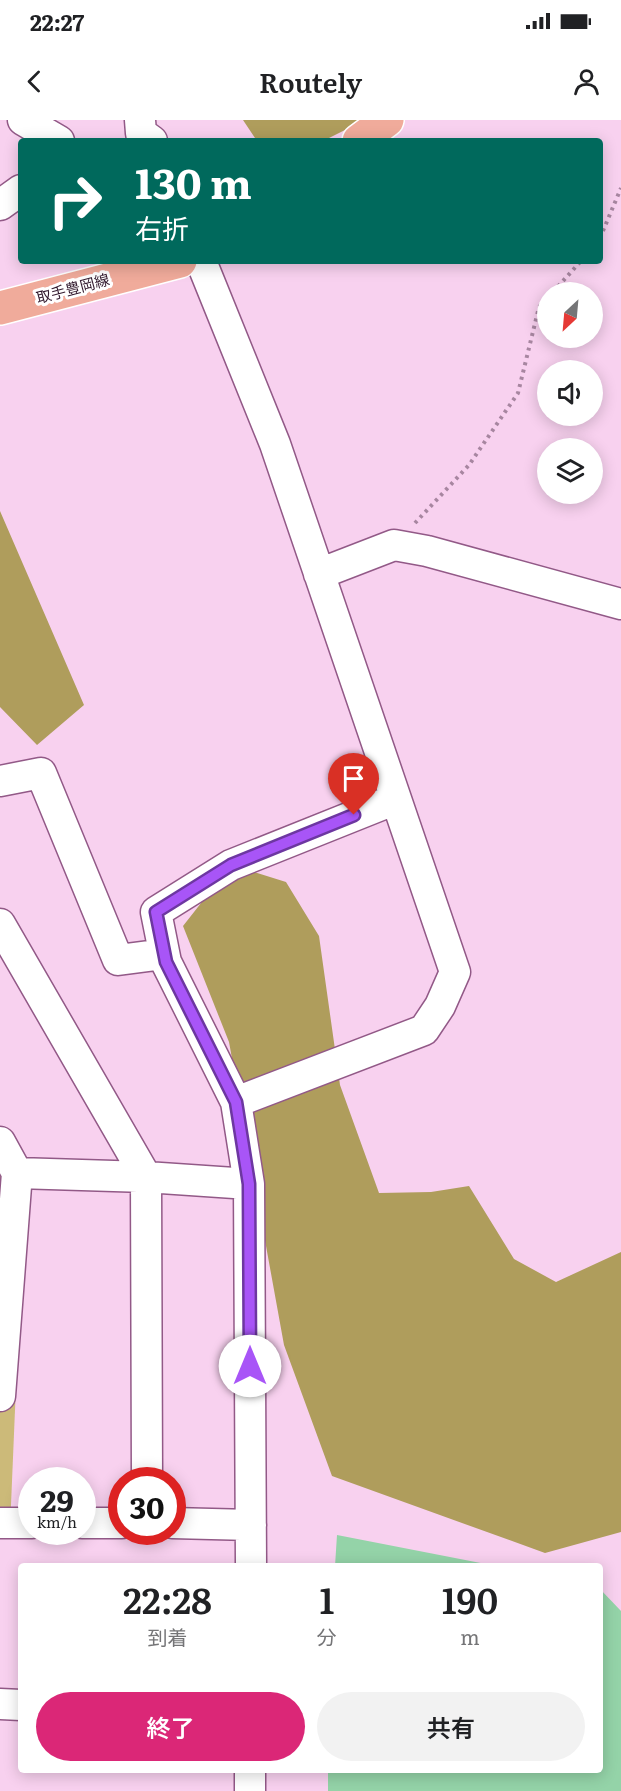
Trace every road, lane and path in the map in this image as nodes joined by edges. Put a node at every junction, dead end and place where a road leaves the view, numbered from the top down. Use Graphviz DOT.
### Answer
graph roads {
  1 [pos="23,120"];
  2 [pos="387,120"];
  3 [pos="53,138"];
  4 [pos="363,138"];
  5 [pos="621,188"];
  6 [pos="18,192"];
  7 [pos="0,205"];
  8 [pos="603,231"];
  9 [pos="169,264"];
  10 [pos="202,264"];
  11 [pos="578,264"];
  12 [pos="561,282"];
  13 [pos="0,308"];
  14 [pos="537,315"];
  15 [pos="394,545"];
  16 [pos="319,574"];
  17 [pos="621,604"];
  18 [pos="0,781"];
  19 [pos="396,799"];
  20 [pos="0,924"];
  21 [pos="164,954"];
  22 [pos="236,1102"];
  23 [pos="0,1142"];
  24 [pos="17,1173"];
  25 [pos="146,1177"];
  26 [pos="249,1184"];
  27 [pos="0,1396"];
  28 [pos="147,1467"];
  29 [pos="0,1523"];
  30 [pos="18,1523"];
  31 [pos="186,1523"];
  32 [pos="251,1525"];
  33 [pos="251,1563"];
  34 [pos="0,1704"];
  35 [pos="18,1706"];
  36 [pos="250,1773"];
  37 [pos="250,1791"];
  1 -- 3 [label="street"];
  2 -- 4 [label="main road"];
  5 -- 8 [label="path"];
  6 -- 7 [label="street"];
  9 -- 13 [label="main road, 取手豊岡線"];
  10 -- 16 [label="street"];
  11 -- 12 [label="path"];
  14 -- 15 [label="path"];
  15 -- 16 [label="street"];
  15 -- 17 [label="street"];
  16 -- 19 [label="street"];
  18 -- 21 [label="street"];
  19 -- 21 [label="street"];
  19 -- 22 [label="street"];
  20 -- 25 [label="street"];
  21 -- 22 [label="street"];
  22 -- 26 [label="street"];
  23 -- 24 [label="street"];
  24 -- 25 [label="street"];
  24 -- 27 [label="street"];
  25 -- 26 [label="street"];
  25 -- 28 [label="street"];
  26 -- 32 [label="street"];
  29 -- 30 [label="street"];
  31 -- 32 [label="street"];
  32 -- 33 [label="street"];
  34 -- 35 [label="street"];
  36 -- 37 [label="street"];
}
